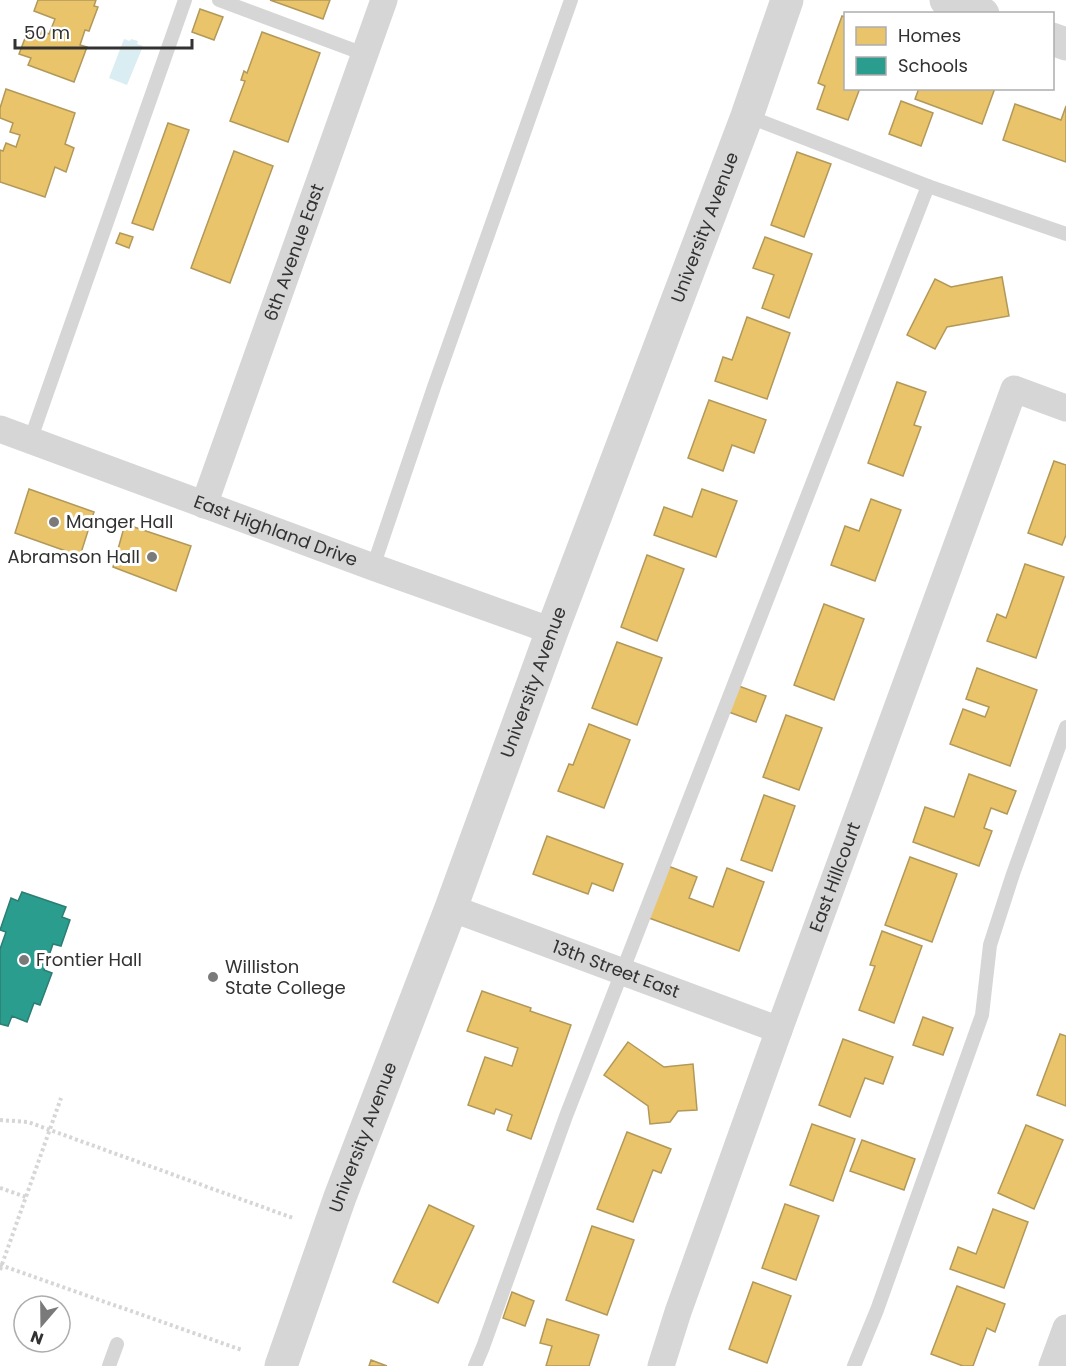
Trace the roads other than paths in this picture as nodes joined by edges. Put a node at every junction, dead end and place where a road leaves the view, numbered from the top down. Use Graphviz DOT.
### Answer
graph roads {
  1 [pos="185,0"];
  2 [pos="219,0"];
  3 [pos="384,0"];
  4 [pos="571,0"];
  5 [pos="787,0"];
  6 [pos="946,0"];
  7 [pos="978,12"];
  8 [pos="364,54"];
  9 [pos="747,116"];
  10 [pos="928,186"];
  11 [pos="1066,234"];
  12 [pos="1066,408"];
  13 [pos="0,429"];
  14 [pos="30,441"];
  15 [pos="204,505"];
  16 [pos="373,567"];
  17 [pos="552,631"];
  18 [pos="1066,727"];
  19 [pos="451,908"];
  20 [pos="623,972"];
  21 [pos="779,1030"];
  22 [pos="1066,1328"];
  23 [pos="117,1344"];
  24 [pos="109,1366"];
  25 [pos="281,1366"];
  26 [pos="475,1366"];
  27 [pos="661,1366"];
  28 [pos="854,1366"];
  29 [pos="1052,1366"];
  1 -- 14 [label="lane"];
  2 -- 8 [label="lane"];
  3 -- 8 [label="street, 6th Avenue East"];
  4 -- 16 [label="lane"];
  5 -- 9 [label="street, University Avenue"];
  6 -- 7 [label="street"];
  8 -- 15 [label="street, 6th Avenue East"];
  9 -- 10 [label="lane"];
  9 -- 17 [label="street, University Avenue"];
  10 -- 11 [label="lane"];
  10 -- 20 [label="lane"];
  12 -- 21 [label="street, East Hillcourt"];
  13 -- 14 [label="street, East Highland Drive"];
  14 -- 15 [label="street, East Highland Drive"];
  15 -- 16 [label="street, East Highland Drive"];
  16 -- 17 [label="street, East Highland Drive"];
  17 -- 19 [label="street, University Avenue"];
  18 -- 28 [label="lane"];
  19 -- 20 [label="street, 13th Street East"];
  19 -- 25 [label="street, University Avenue"];
  20 -- 21 [label="street, 13th Street East"];
  20 -- 26 [label="lane"];
  21 -- 27 [label="street, East Hillcourt"];
  22 -- 29 [label="street"];
  23 -- 24 [label="lane"];
}
